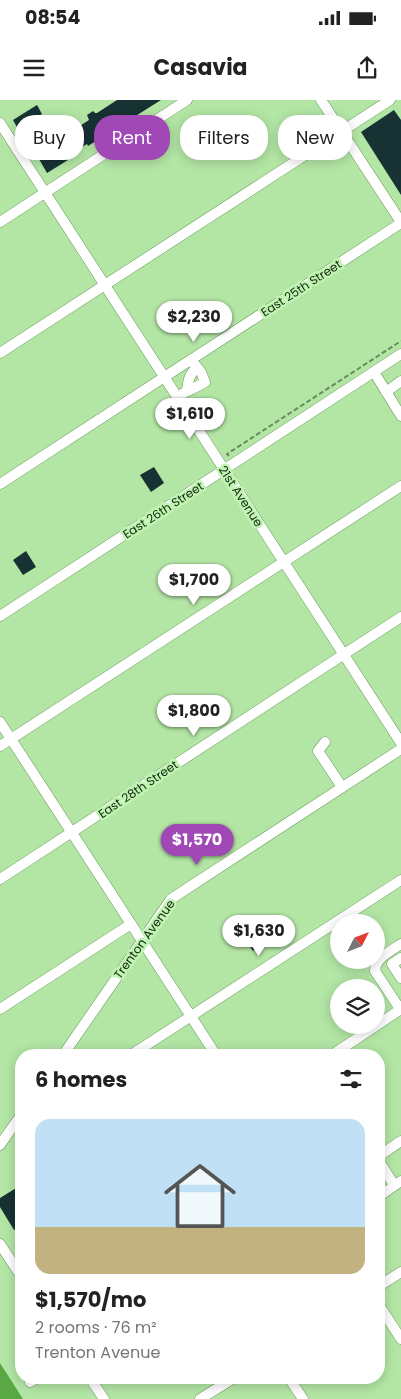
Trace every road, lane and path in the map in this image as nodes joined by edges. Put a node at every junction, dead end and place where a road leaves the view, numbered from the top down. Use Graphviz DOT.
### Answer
graph roads {
  1 [pos="187,100"];
  2 [pos="321,100"];
  3 [pos="390,100"];
  4 [pos="331,115"];
  5 [pos="0,123"];
  6 [pos="352,125"];
  7 [pos="352,147"];
  8 [pos="297,160"];
  9 [pos="45,192"];
  10 [pos="0,222"];
  11 [pos="401,223"];
  12 [pos="105,285"];
  13 [pos="401,341"];
  14 [pos="0,353"];
  15 [pos="401,354"];
  16 [pos="194,364"];
  17 [pos="374,372"];
  18 [pos="164,377"];
  19 [pos="401,381"];
  20 [pos="386,392"];
  21 [pos="177,397"];
  22 [pos="401,416"];
  23 [pos="234,463"];
  24 [pos="224,470"];
  25 [pos="0,484"];
  26 [pos="401,486"];
  27 [pos="284,562"];
  28 [pos="0,616"];
  29 [pos="401,617"];
  30 [pos="344,655"];
  31 [pos="0,722"];
  32 [pos="11,739"];
  33 [pos="325,742"];
  34 [pos="401,743"];
  35 [pos="0,746"];
  36 [pos="401,749"];
  37 [pos="342,787"];
  38 [pos="72,833"];
  39 [pos="0,879"];
  40 [pos="401,880"];
  41 [pos="131,924"];
  42 [pos="142,941"];
  43 [pos="401,944"];
  44 [pos="401,958"];
  45 [pos="401,978"];
  46 [pos="0,1009"];
  47 [pos="401,1009"];
  48 [pos="191,1016"];
  49 [pos="67,1049"];
  50 [pos="140,1049"];
  51 [pos="212,1049"];
  52 [pos="341,1049"];
  53 [pos="15,1124"];
  54 [pos="15,1130"];
  55 [pos="8,1135"];
  56 [pos="401,1141"];
  57 [pos="0,1145"];
  58 [pos="385,1152"];
  59 [pos="385,1168"];
  60 [pos="398,1183"];
  61 [pos="385,1192"];
  62 [pos="0,1244"];
  63 [pos="15,1258"];
  64 [pos="401,1272"];
  65 [pos="385,1282"];
  66 [pos="385,1314"];
  67 [pos="401,1339"];
  68 [pos="94,1384"];
  69 [pos="224,1384"];
  70 [pos="293,1384"];
  71 [pos="104,1399"];
  72 [pos="200,1399"];
  73 [pos="303,1399"];
  1 -- 9 [label="street"];
  2 -- 4 [label="street"];
  3 -- 6 [label="street"];
  5 -- 9 [label="street, 21st Avenue"];
  7 -- 11 [label="street"];
  8 -- 12 [label="street"];
  9 -- 10 [label="street"];
  9 -- 12 [label="street, 21st Avenue"];
  11 -- 16 [label="street, East 25th Street"];
  12 -- 14 [label="street"];
  12 -- 18 [label="street, 21st Avenue"];
  13 -- 23 [label="path"];
  15 -- 17 [label="street, East 26th Street"];
  16 -- 18 [label="street, East 25th Street"];
  16 -- 21 [label="street"];
  17 -- 20 [label="street"];
  17 -- 23 [label="street, East 26th Street"];
  18 -- 21 [label="street, 21st Avenue"];
  18 -- 25 [label="street, East 25th Street"];
  19 -- 20 [label="street"];
  20 -- 22 [label="street"];
  21 -- 24 [label="street, 21st Avenue"];
  23 -- 24 [label="street, East 26th Street"];
  24 -- 27 [label="street, 21st Avenue"];
  24 -- 28 [label="street, East 26th Street"];
  26 -- 27 [label="street"];
  27 -- 30 [label="street, 21st Avenue"];
  27 -- 32 [label="street"];
  29 -- 30 [label="street, East 28th Street"];
  30 -- 34 [label="street, 21st Avenue"];
  30 -- 38 [label="street, East 28th Street"];
  31 -- 32 [label="street"];
  32 -- 35 [label="street"];
  32 -- 38 [label="street"];
  33 -- 37 [label="street"];
  36 -- 37 [label="street, Trenton Avenue"];
  37 -- 42 [label="street, Trenton Avenue"];
  38 -- 39 [label="street, East 28th Street"];
  38 -- 41 [label="street"];
  40 -- 48 [label="street"];
  41 -- 42 [label="street"];
  41 -- 46 [label="street"];
  42 -- 48 [label="street"];
  42 -- 49 [label="street, Trenton Avenue"];
  43 -- 47 [label="street"];
  44 -- 45 [label="street"];
  47 -- 52 [label="street"];
  48 -- 50 [label="street"];
  48 -- 51 [label="street"];
  53 -- 55 [label="street"];
  54 -- 55 [label="street"];
  55 -- 57 [label="street"];
  56 -- 58 [label="street"];
  59 -- 60 [label="street"];
  60 -- 61 [label="street"];
  62 -- 63 [label="street"];
  64 -- 65 [label="street"];
  66 -- 67 [label="street"];
  68 -- 71 [label="street"];
  69 -- 72 [label="street"];
  70 -- 73 [label="street"];
}
